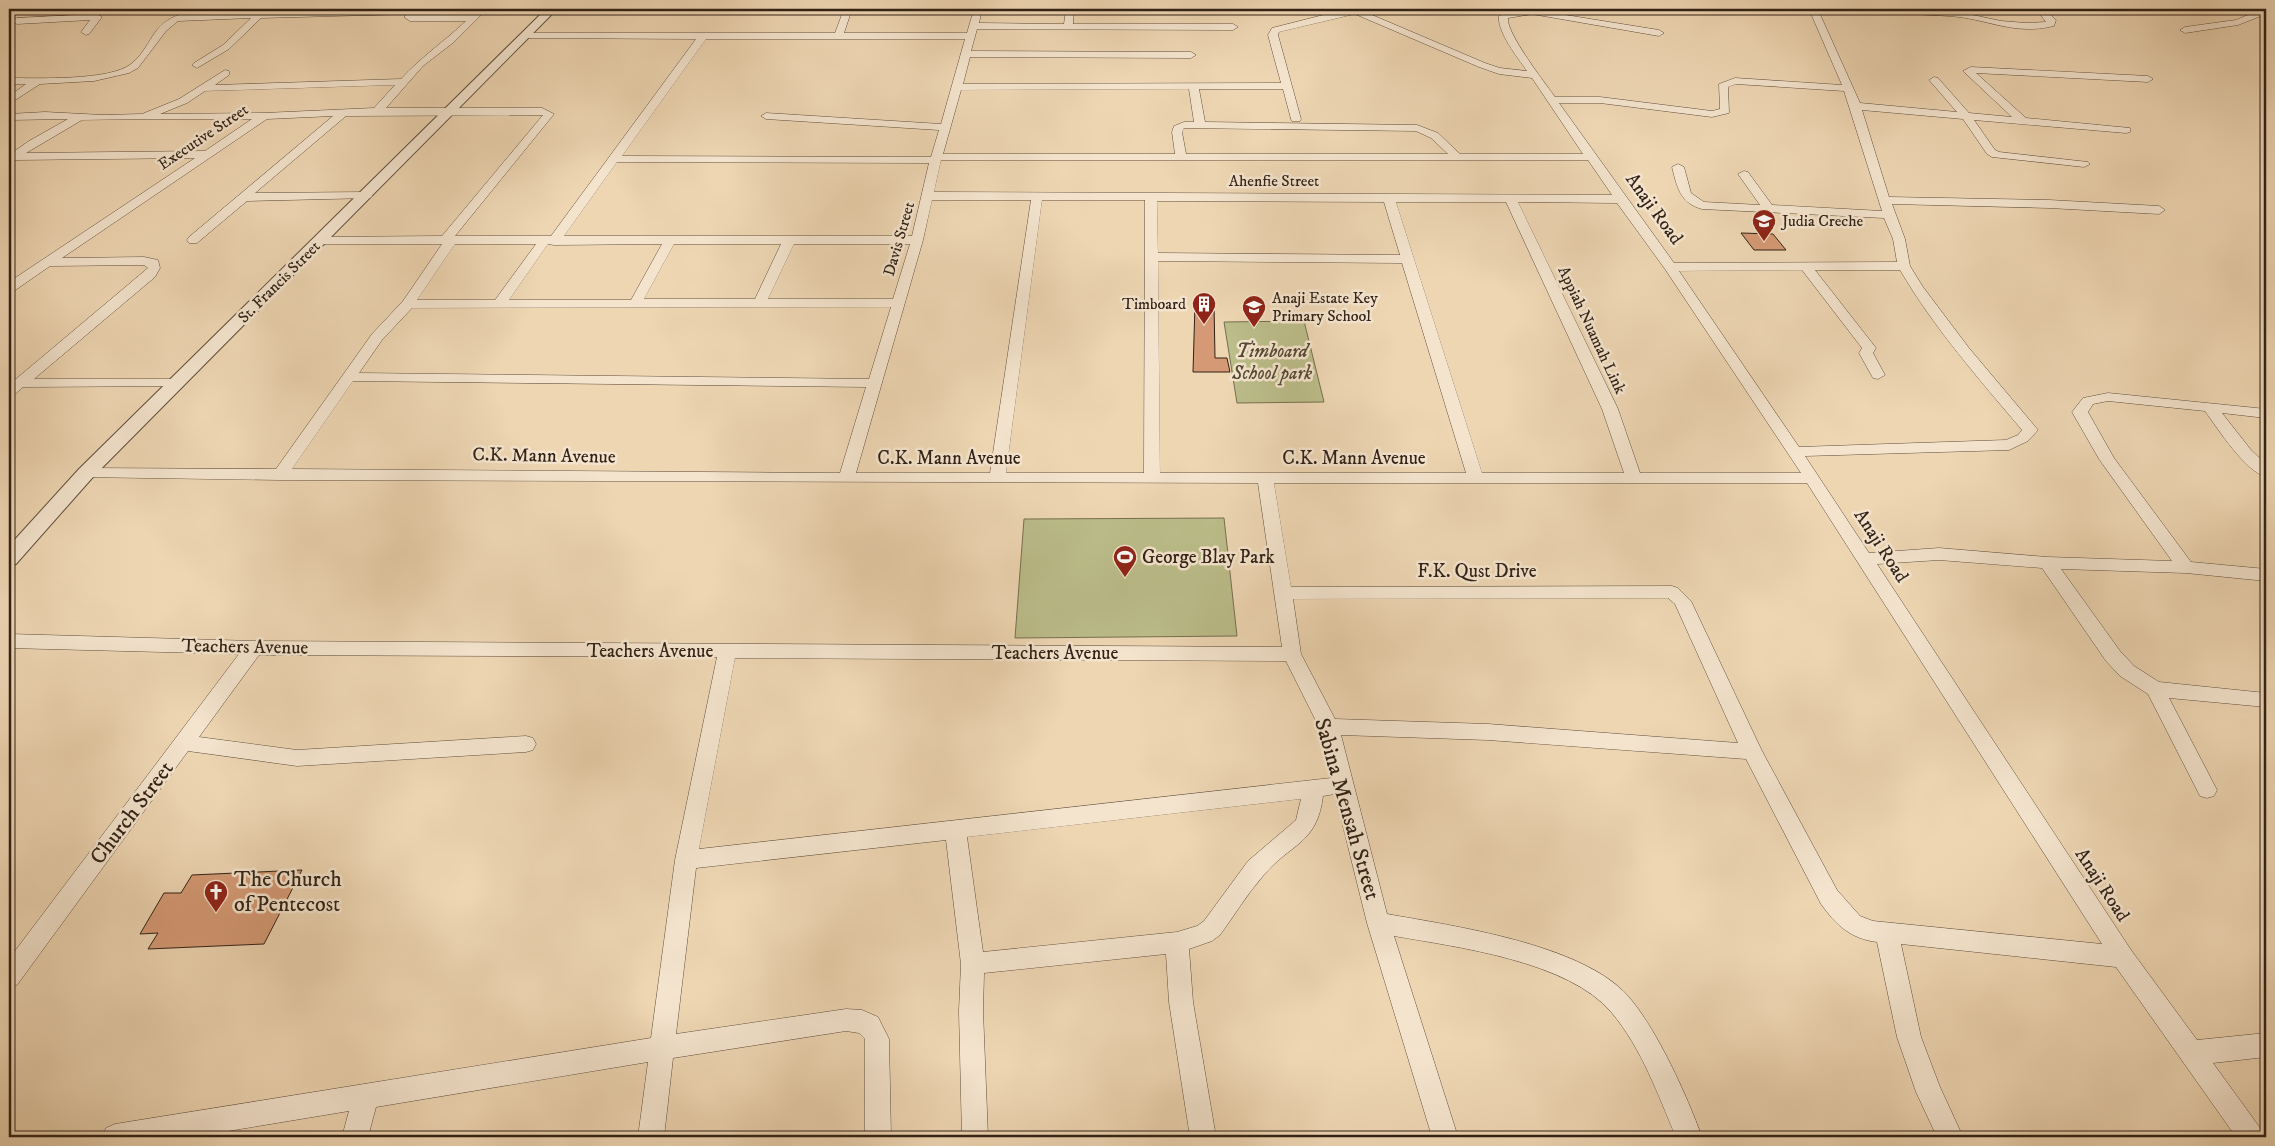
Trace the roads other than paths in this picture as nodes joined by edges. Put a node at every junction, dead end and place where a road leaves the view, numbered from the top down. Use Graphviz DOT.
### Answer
graph roads {
  1 [pos="28,9"];
  2 [pos="483,9"];
  3 [pos="552,9"];
  4 [pos="848,9"];
  5 [pos="978,9"];
  6 [pos="1070,9"];
  7 [pos="1549,9"];
  8 [pos="1813,9"];
  9 [pos="2040,9"];
  10 [pos="416,10"];
  11 [pos="1353,10"];
  12 [pos="2266,10"];
  13 [pos="106,11"];
  14 [pos="1949,11"];
  15 [pos="1525,12"];
  16 [pos="260,14"];
  17 [pos="97,17"];
  18 [pos="474,18"];
  19 [pos="1193,19"];
  20 [pos="17,21"];
  21 [pos="1068,27"];
  22 [pos="1205,27"];
  23 [pos="1233,27"];
  24 [pos="2185,30"];
  25 [pos="9,31"];
  26 [pos="971,31"];
  27 [pos="86,32"];
  28 [pos="1659,33"];
  29 [pos="704,35"];
  30 [pos="839,35"];
  31 [pos="525,36"];
  32 [pos="966,54"];
  33 [pos="1191,55"];
  34 [pos="197,65"];
  35 [pos="225,73"];
  36 [pos="1535,76"];
  37 [pos="2148,78"];
  38 [pos="1934,80"];
  39 [pos="9,81"];
  40 [pos="36,82"];
  41 [pos="403,82"];
  42 [pos="1286,86"];
  43 [pos="957,87"];
  44 [pos="203,88"];
  45 [pos="1194,88"];
  46 [pos="1848,88"];
  47 [pos="1551,100"];
  48 [pos="9,101"];
  49 [pos="1855,106"];
  50 [pos="344,112"];
  51 [pos="376,112"];
  52 [pos="447,112"];
  53 [pos="264,116"];
  54 [pos="766,116"];
  55 [pos="1966,116"];
  56 [pos="9,117"];
  57 [pos="143,117"];
  58 [pos="78,118"];
  59 [pos="1296,119"];
  60 [pos="2023,121"];
  61 [pos="1200,125"];
  62 [pos="944,127"];
  63 [pos="2126,130"];
  64 [pos="206,154"];
  65 [pos="1181,157"];
  66 [pos="1457,157"];
  67 [pos="1592,157"];
  68 [pos="936,158"];
  69 [pos="11,159"];
  70 [pos="614,159"];
  71 [pos="2084,164"];
  72 [pos="1678,167"];
  73 [pos="1744,174"];
  74 [pos="366,196"];
  75 [pos="928,196"];
  76 [pos="242,197"];
  77 [pos="1037,197"];
  78 [pos="1151,197"];
  79 [pos="1388,198"];
  80 [pos="1510,198"];
  81 [pos="1620,199"];
  82 [pos="1885,200"];
  83 [pos="1769,208"];
  84 [pos="2159,210"];
  85 [pos="1889,215"];
  86 [pos="193,240"];
  87 [pos="321,240"];
  88 [pos="448,240"];
  89 [pos="670,240"];
  90 [pos="788,240"];
  91 [pos="917,240"];
  92 [pos="549,241"];
  93 [pos="1151,257"];
  94 [pos="1406,259"];
  95 [pos="46,262"];
  96 [pos="1904,266"];
  97 [pos="1670,267"];
  98 [pos="1806,267"];
  99 [pos="9,288"];
  100 [pos="898,303"];
  101 [pos="408,304"];
  102 [pos="499,304"];
  103 [pos="635,304"];
  104 [pos="759,304"];
  105 [pos="1878,375"];
  106 [pos="350,377"];
  107 [pos="177,383"];
  108 [pos="874,383"];
  109 [pos="12,386"];
  110 [pos="2210,409"];
  111 [pos="2266,413"];
  112 [pos="1794,452"];
  113 [pos="2266,472"];
  114 [pos="86,473"];
  115 [pos="280,475"];
  116 [pos="847,478"];
  117 [pos="997,478"];
  118 [pos="1152,478"];
  119 [pos="1265,478"];
  120 [pos="1475,478"];
  121 [pos="1812,478"];
  122 [pos="1634,479"];
  123 [pos="9,559"];
  124 [pos="1863,559"];
  125 [pos="2047,563"];
  126 [pos="2186,567"];
  127 [pos="2266,575"];
  128 [pos="1282,593"];
  129 [pos="9,641"];
  130 [pos="254,648"];
  131 [pos="727,652"];
  132 [pos="1292,654"];
  133 [pos="2155,689"];
  134 [pos="2266,700"];
  135 [pos="1328,727"];
  136 [pos="184,743"];
  137 [pos="526,744"];
  138 [pos="1752,752"];
  139 [pos="1344,784"];
  140 [pos="1312,789"];
  141 [pos="2207,790"];
  142 [pos="955,829"];
  143 [pos="686,860"];
  144 [pos="1378,923"];
  145 [pos="1887,932"];
  146 [pos="1177,942"];
  147 [pos="2123,957"];
  148 [pos="973,964"];
  149 [pos="9,977"];
  150 [pos="2266,1045"];
  151 [pos="660,1048"];
  152 [pos="2191,1053"];
  153 [pos="366,1095"];
  154 [pos="115,1137"];
  155 [pos="355,1137"];
  156 [pos="651,1137"];
  157 [pos="878,1137"];
  158 [pos="975,1137"];
  159 [pos="1203,1137"];
  160 [pos="1445,1137"];
  161 [pos="1689,1137"];
  162 [pos="1950,1137"];
  163 [pos="2251,1137"];
  1 -- 20 [label="street"];
  2 -- 18 [label="street"];
  3 -- 31 [label="street, St. Francis Street"];
  4 -- 30 [label="street"];
  5 -- 26 [label="street, Davis Street"];
  6 -- 21 [label="street"];
  7 -- 15 [label="street, Anaji Road"];
  8 -- 14 [label="street"];
  8 -- 46 [label="street"];
  9 -- 14 [label="street"];
  10 -- 16 [label="street"];
  10 -- 18 [label="street"];
  11 -- 36 [label="street"];
  11 -- 42 [label="street"];
  12 -- 24 [label="street"];
  13 -- 17 [label="street"];
  15 -- 28 [label="street"];
  15 -- 36 [label="street, Anaji Road"];
  16 -- 34 [label="street"];
  16 -- 40 [label="street"];
  17 -- 20 [label="street"];
  17 -- 27 [label="street"];
  18 -- 41 [label="street"];
  19 -- 22 [label="street"];
  20 -- 25 [label="street"];
  21 -- 22 [label="street"];
  21 -- 26 [label="street"];
  22 -- 23 [label="street"];
  26 -- 30 [label="street"];
  26 -- 32 [label="street, Davis Street"];
  29 -- 30 [label="street"];
  29 -- 31 [label="street"];
  29 -- 70 [label="street"];
  31 -- 52 [label="street, St. Francis Street"];
  32 -- 33 [label="street"];
  32 -- 43 [label="street, Davis Street"];
  35 -- 44 [label="street"];
  36 -- 47 [label="street, Anaji Road"];
  37 -- 60 [label="street"];
  38 -- 55 [label="street"];
  39 -- 40 [label="street"];
  40 -- 48 [label="street"];
  41 -- 44 [label="street"];
  41 -- 51 [label="street"];
  42 -- 45 [label="street"];
  42 -- 59 [label="street"];
  43 -- 45 [label="street"];
  43 -- 62 [label="street, Davis Street"];
  44 -- 57 [label="street"];
  45 -- 61 [label="street"];
  46 -- 47 [label="street"];
  46 -- 49 [label="street"];
  47 -- 67 [label="street, Anaji Road"];
  49 -- 55 [label="street"];
  49 -- 82 [label="street"];
  50 -- 51 [label="street, Executive Street"];
  50 -- 53 [label="street, Executive Street"];
  50 -- 76 [label="street"];
  51 -- 52 [label="street, Executive Street"];
  52 -- 74 [label="street, St. Francis Street"];
  52 -- 88 [label="street, Executive Street"];
  53 -- 57 [label="street"];
  53 -- 64 [label="street, Executive Street"];
  54 -- 62 [label="street"];
  55 -- 60 [label="street"];
  55 -- 71 [label="street"];
  56 -- 58 [label="street"];
  57 -- 58 [label="street"];
  58 -- 69 [label="street"];
  60 -- 63 [label="street"];
  61 -- 65 [label="street"];
  61 -- 66 [label="street"];
  62 -- 68 [label="street, Davis Street"];
  64 -- 69 [label="street"];
  64 -- 95 [label="street, Executive Street"];
  65 -- 66 [label="street"];
  65 -- 68 [label="street"];
  66 -- 67 [label="street"];
  67 -- 81 [label="street, Anaji Road"];
  68 -- 70 [label="street"];
  68 -- 75 [label="street, Davis Street"];
  70 -- 92 [label="street"];
  72 -- 83 [label="street"];
  73 -- 83 [label="street"];
  74 -- 76 [label="street"];
  74 -- 87 [label="street, St. Francis Street"];
  75 -- 77 [label="street, Ahenfie Street"];
  75 -- 91 [label="street, Davis Street"];
  76 -- 86 [label="street"];
  77 -- 78 [label="street, Ahenfie Street"];
  77 -- 117 [label="street"];
  78 -- 79 [label="street, Ahenfie Street"];
  78 -- 93 [label="street"];
  79 -- 80 [label="street, Ahenfie Street"];
  79 -- 94 [label="street"];
  80 -- 81 [label="street, Ahenfie Street"];
  80 -- 122 [label="street, Appiah Nuamah Link"];
  81 -- 97 [label="street, Anaji Road"];
  82 -- 84 [label="street"];
  82 -- 85 [label="street"];
  83 -- 85 [label="street"];
  85 -- 96 [label="street"];
  87 -- 88 [label="street"];
  87 -- 107 [label="street, St. Francis Street"];
  88 -- 92 [label="street"];
  88 -- 101 [label="street"];
  89 -- 90 [label="street"];
  89 -- 92 [label="street"];
  89 -- 103 [label="street"];
  90 -- 91 [label="street"];
  90 -- 104 [label="street"];
  91 -- 100 [label="street, Davis Street"];
  92 -- 102 [label="street"];
  93 -- 94 [label="street"];
  93 -- 118 [label="street"];
  94 -- 120 [label="street"];
  95 -- 99 [label="street, Executive Street"];
  95 -- 109 [label="street"];
  96 -- 98 [label="street"];
  96 -- 112 [label="street"];
  97 -- 98 [label="street"];
  97 -- 112 [label="street, Anaji Road"];
  98 -- 105 [label="street"];
  100 -- 104 [label="street"];
  100 -- 108 [label="street, Davis Street"];
  101 -- 102 [label="street"];
  101 -- 106 [label="street"];
  102 -- 103 [label="street"];
  103 -- 104 [label="street"];
  106 -- 108 [label="street"];
  106 -- 115 [label="street"];
  107 -- 109 [label="street"];
  107 -- 114 [label="street, St. Francis Street"];
  108 -- 116 [label="street, Davis Street"];
  110 -- 111 [label="street"];
  110 -- 113 [label="street"];
  110 -- 126 [label="street"];
  112 -- 121 [label="street, Anaji Road"];
  114 -- 115 [label="street, C.K. Mann Avenue"];
  114 -- 123 [label="street, St. Francis Street"];
  115 -- 116 [label="street, C.K. Mann Avenue"];
  116 -- 117 [label="street, C.K. Mann Avenue"];
  117 -- 118 [label="street, C.K. Mann Avenue"];
  118 -- 119 [label="street, C.K. Mann Avenue"];
  119 -- 120 [label="street, C.K. Mann Avenue"];
  119 -- 128 [label="street, Sabina Mensah Street"];
  120 -- 122 [label="street, C.K. Mann Avenue"];
  121 -- 122 [label="street, C.K. Mann Avenue"];
  121 -- 124 [label="street, Anaji Road"];
  124 -- 125 [label="street"];
  124 -- 147 [label="street, Anaji Road"];
  125 -- 126 [label="street"];
  125 -- 133 [label="street"];
  126 -- 127 [label="street"];
  128 -- 132 [label="street, Sabina Mensah Street"];
  128 -- 138 [label="street, F.K. Qust Drive"];
  129 -- 130 [label="street, Teachers Avenue"];
  130 -- 131 [label="street, Teachers Avenue"];
  130 -- 136 [label="street, Church Street"];
  131 -- 132 [label="street, Teachers Avenue"];
  131 -- 143 [label="street"];
  132 -- 135 [label="street, Sabina Mensah Street"];
  133 -- 134 [label="street"];
  133 -- 141 [label="street"];
  135 -- 138 [label="street"];
  135 -- 139 [label="street, Sabina Mensah Street"];
  136 -- 137 [label="street"];
  136 -- 149 [label="street, Church Street"];
  138 -- 145 [label="street"];
  139 -- 140 [label="street"];
  139 -- 144 [label="street, Sabina Mensah Street"];
  140 -- 142 [label="street"];
  140 -- 146 [label="street"];
  142 -- 143 [label="street"];
  142 -- 148 [label="street"];
  143 -- 151 [label="street"];
  144 -- 160 [label="street, Sabina Mensah Street"];
  144 -- 161 [label="street"];
  145 -- 147 [label="street"];
  145 -- 162 [label="street"];
  146 -- 148 [label="street"];
  146 -- 159 [label="street"];
  147 -- 152 [label="street, Anaji Road"];
  148 -- 158 [label="street"];
  150 -- 152 [label="street"];
  151 -- 153 [label="street"];
  151 -- 156 [label="street"];
  151 -- 157 [label="street"];
  152 -- 163 [label="street, Anaji Road"];
  153 -- 154 [label="street"];
  153 -- 155 [label="street"];
}
